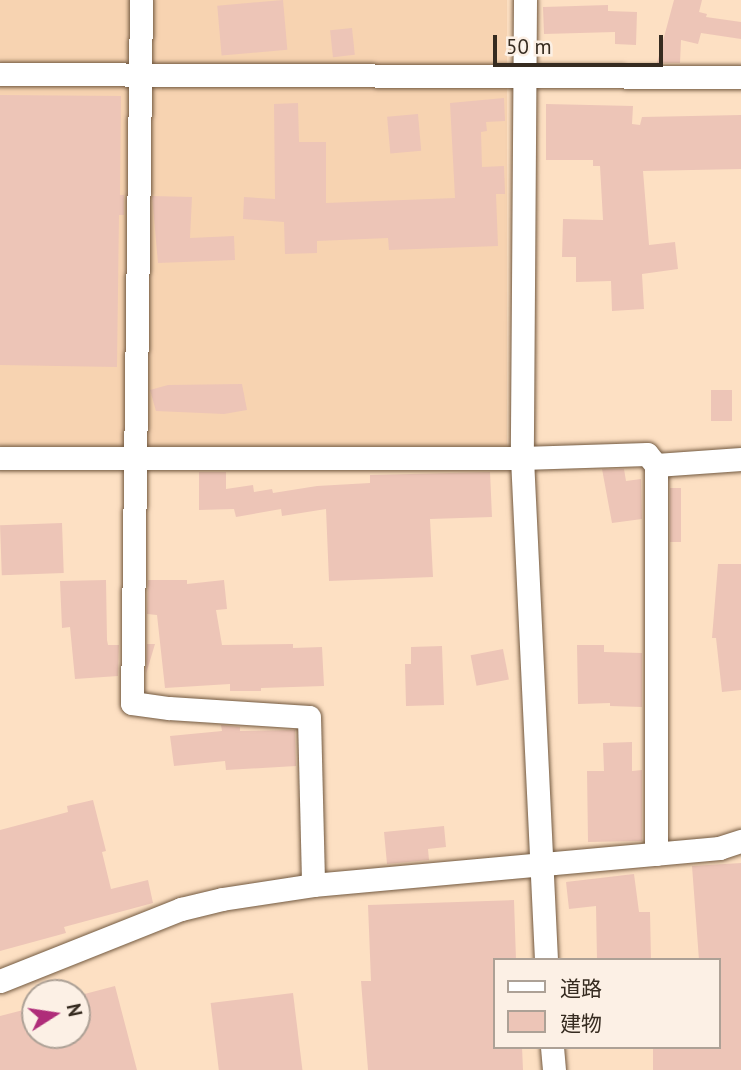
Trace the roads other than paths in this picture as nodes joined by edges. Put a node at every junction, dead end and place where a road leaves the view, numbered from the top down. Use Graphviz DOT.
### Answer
graph roads {
  1 [pos="141,0"];
  2 [pos="525,0"];
  3 [pos="140,72"];
  4 [pos="0,74"];
  5 [pos="741,76"];
  6 [pos="524,78"];
  7 [pos="0,458"];
  8 [pos="522,458"];
  9 [pos="741,459"];
  10 [pos="136,460"];
  11 [pos="656,465"];
  12 [pos="741,841"];
  13 [pos="656,854"];
  14 [pos="539,864"];
  15 [pos="313,885"];
  16 [pos="546,958"];
  17 [pos="0,981"];
  18 [pos="552,1049"];
  19 [pos="554,1070"];
  1 -- 3 [label="street"];
  2 -- 6 [label="street"];
  3 -- 4 [label="street"];
  3 -- 6 [label="street"];
  3 -- 10 [label="street"];
  5 -- 6 [label="street"];
  6 -- 8 [label="street"];
  7 -- 10 [label="street"];
  8 -- 10 [label="street"];
  8 -- 11 [label="street"];
  8 -- 14 [label="street"];
  9 -- 11 [label="street"];
  10 -- 15 [label="street"];
  11 -- 13 [label="street"];
  12 -- 13 [label="street"];
  13 -- 14 [label="street"];
  14 -- 15 [label="street"];
  14 -- 16 [label="street"];
  15 -- 17 [label="street"];
  18 -- 19 [label="street"];
}
